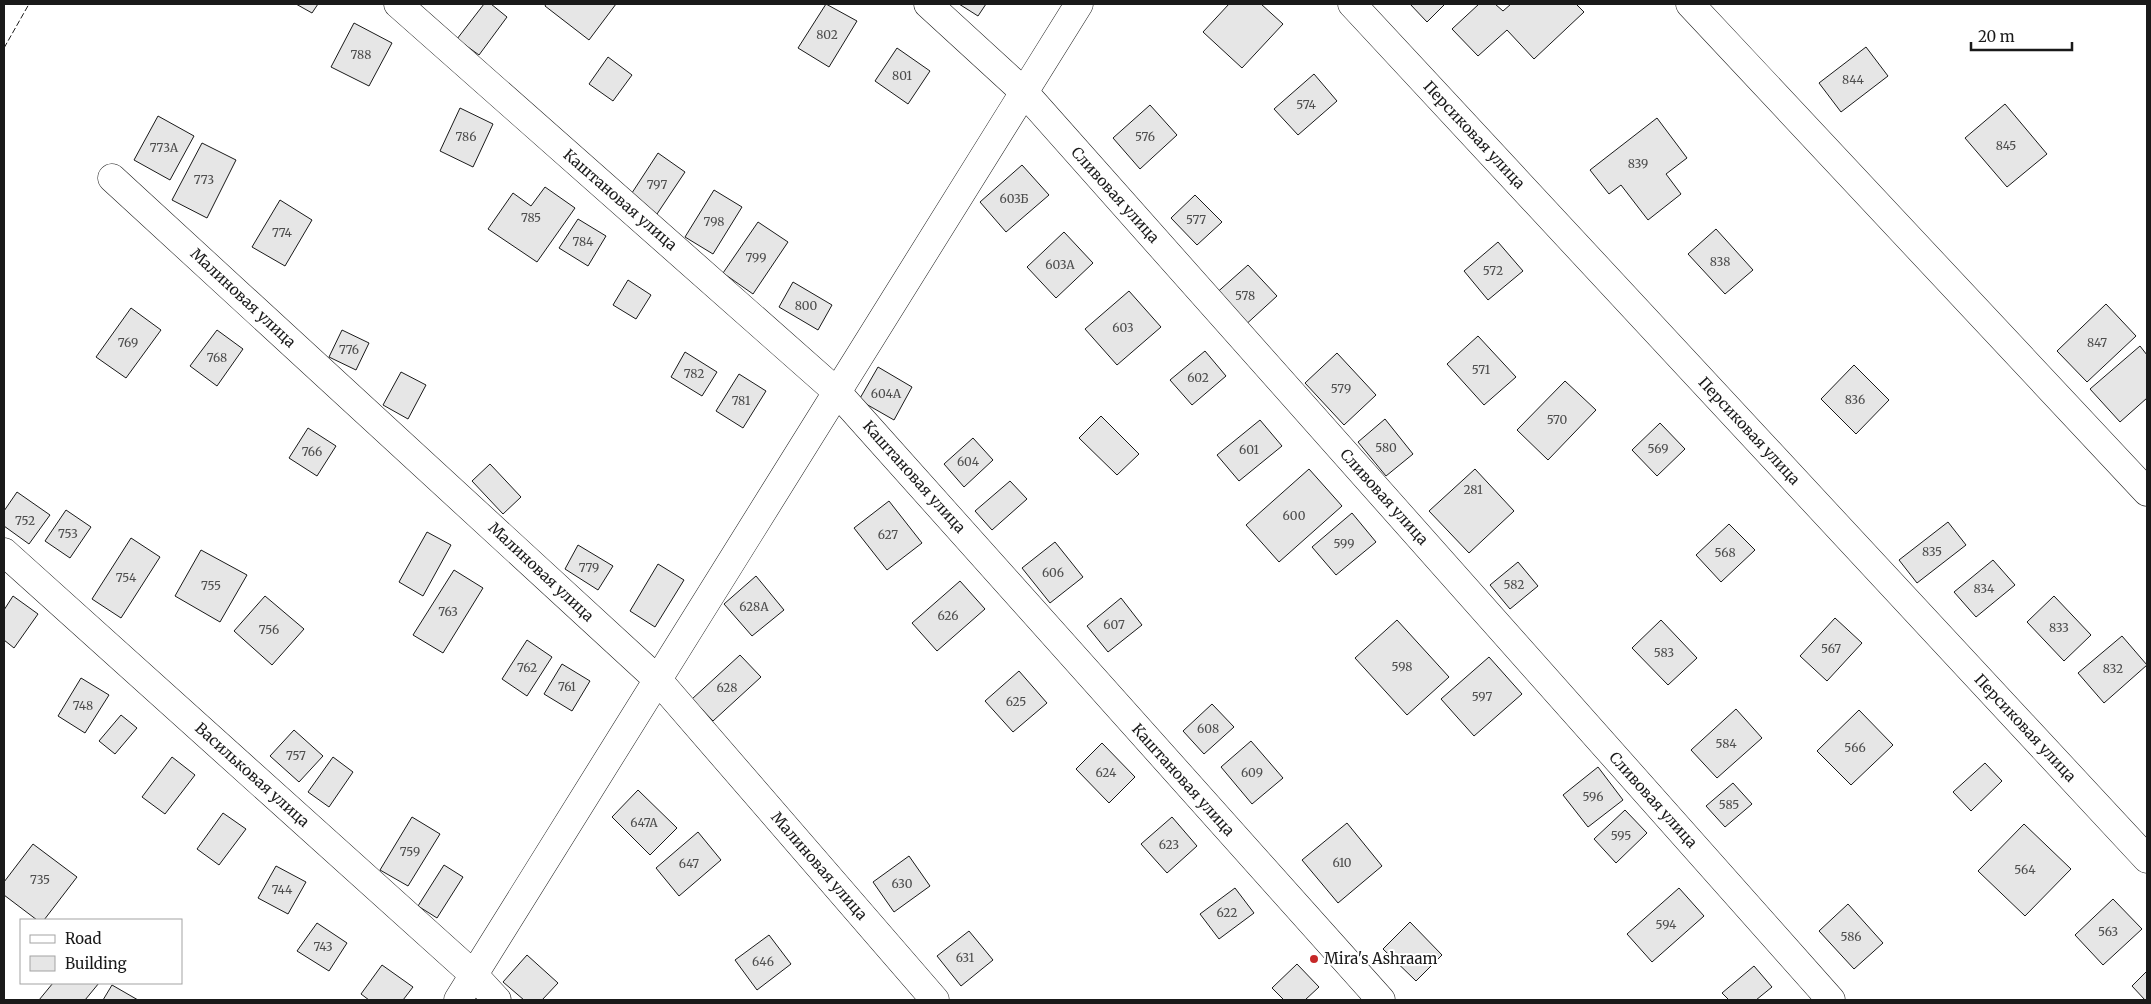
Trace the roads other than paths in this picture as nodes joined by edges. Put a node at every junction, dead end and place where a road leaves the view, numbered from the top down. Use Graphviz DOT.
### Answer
graph roads {
  1 [pos="398,4"];
  2 [pos="928,4"];
  3 [pos="1080,4"];
  4 [pos="1352,4"];
  5 [pos="1690,4"];
  6 [pos="1024,92"];
  7 [pos="112,178"];
  8 [pos="837,392"];
  9 [pos="2147,492"];
  10 [pos="4,552"];
  11 [pos="658,680"];
  12 [pos="2147,859"];
  13 [pos="474,975"];
  14 [pos="458,1000"];
  15 [pos="497,1000"];
  16 [pos="935,1000"];
  17 [pos="1380,1000"];
  18 [pos="1831,1000"];
  1 -- 8 [label="street, Каштановая улица"];
  2 -- 6 [label="street, Сливовая улица"];
  3 -- 6 [label="street"];
  4 -- 12 [label="street, Персиковая улица"];
  5 -- 9 [label="street"];
  6 -- 8 [label="street"];
  6 -- 18 [label="street, Сливовая улица"];
  7 -- 11 [label="street, Малиновая улица"];
  8 -- 11 [label="street"];
  8 -- 17 [label="street, Каштановая улица"];
  10 -- 13 [label="street, Васильковая улица"];
  11 -- 13 [label="street"];
  11 -- 16 [label="street, Малиновая улица"];
  13 -- 14 [label="street"];
  13 -- 15 [label="street, Васильковая улица"];
}
